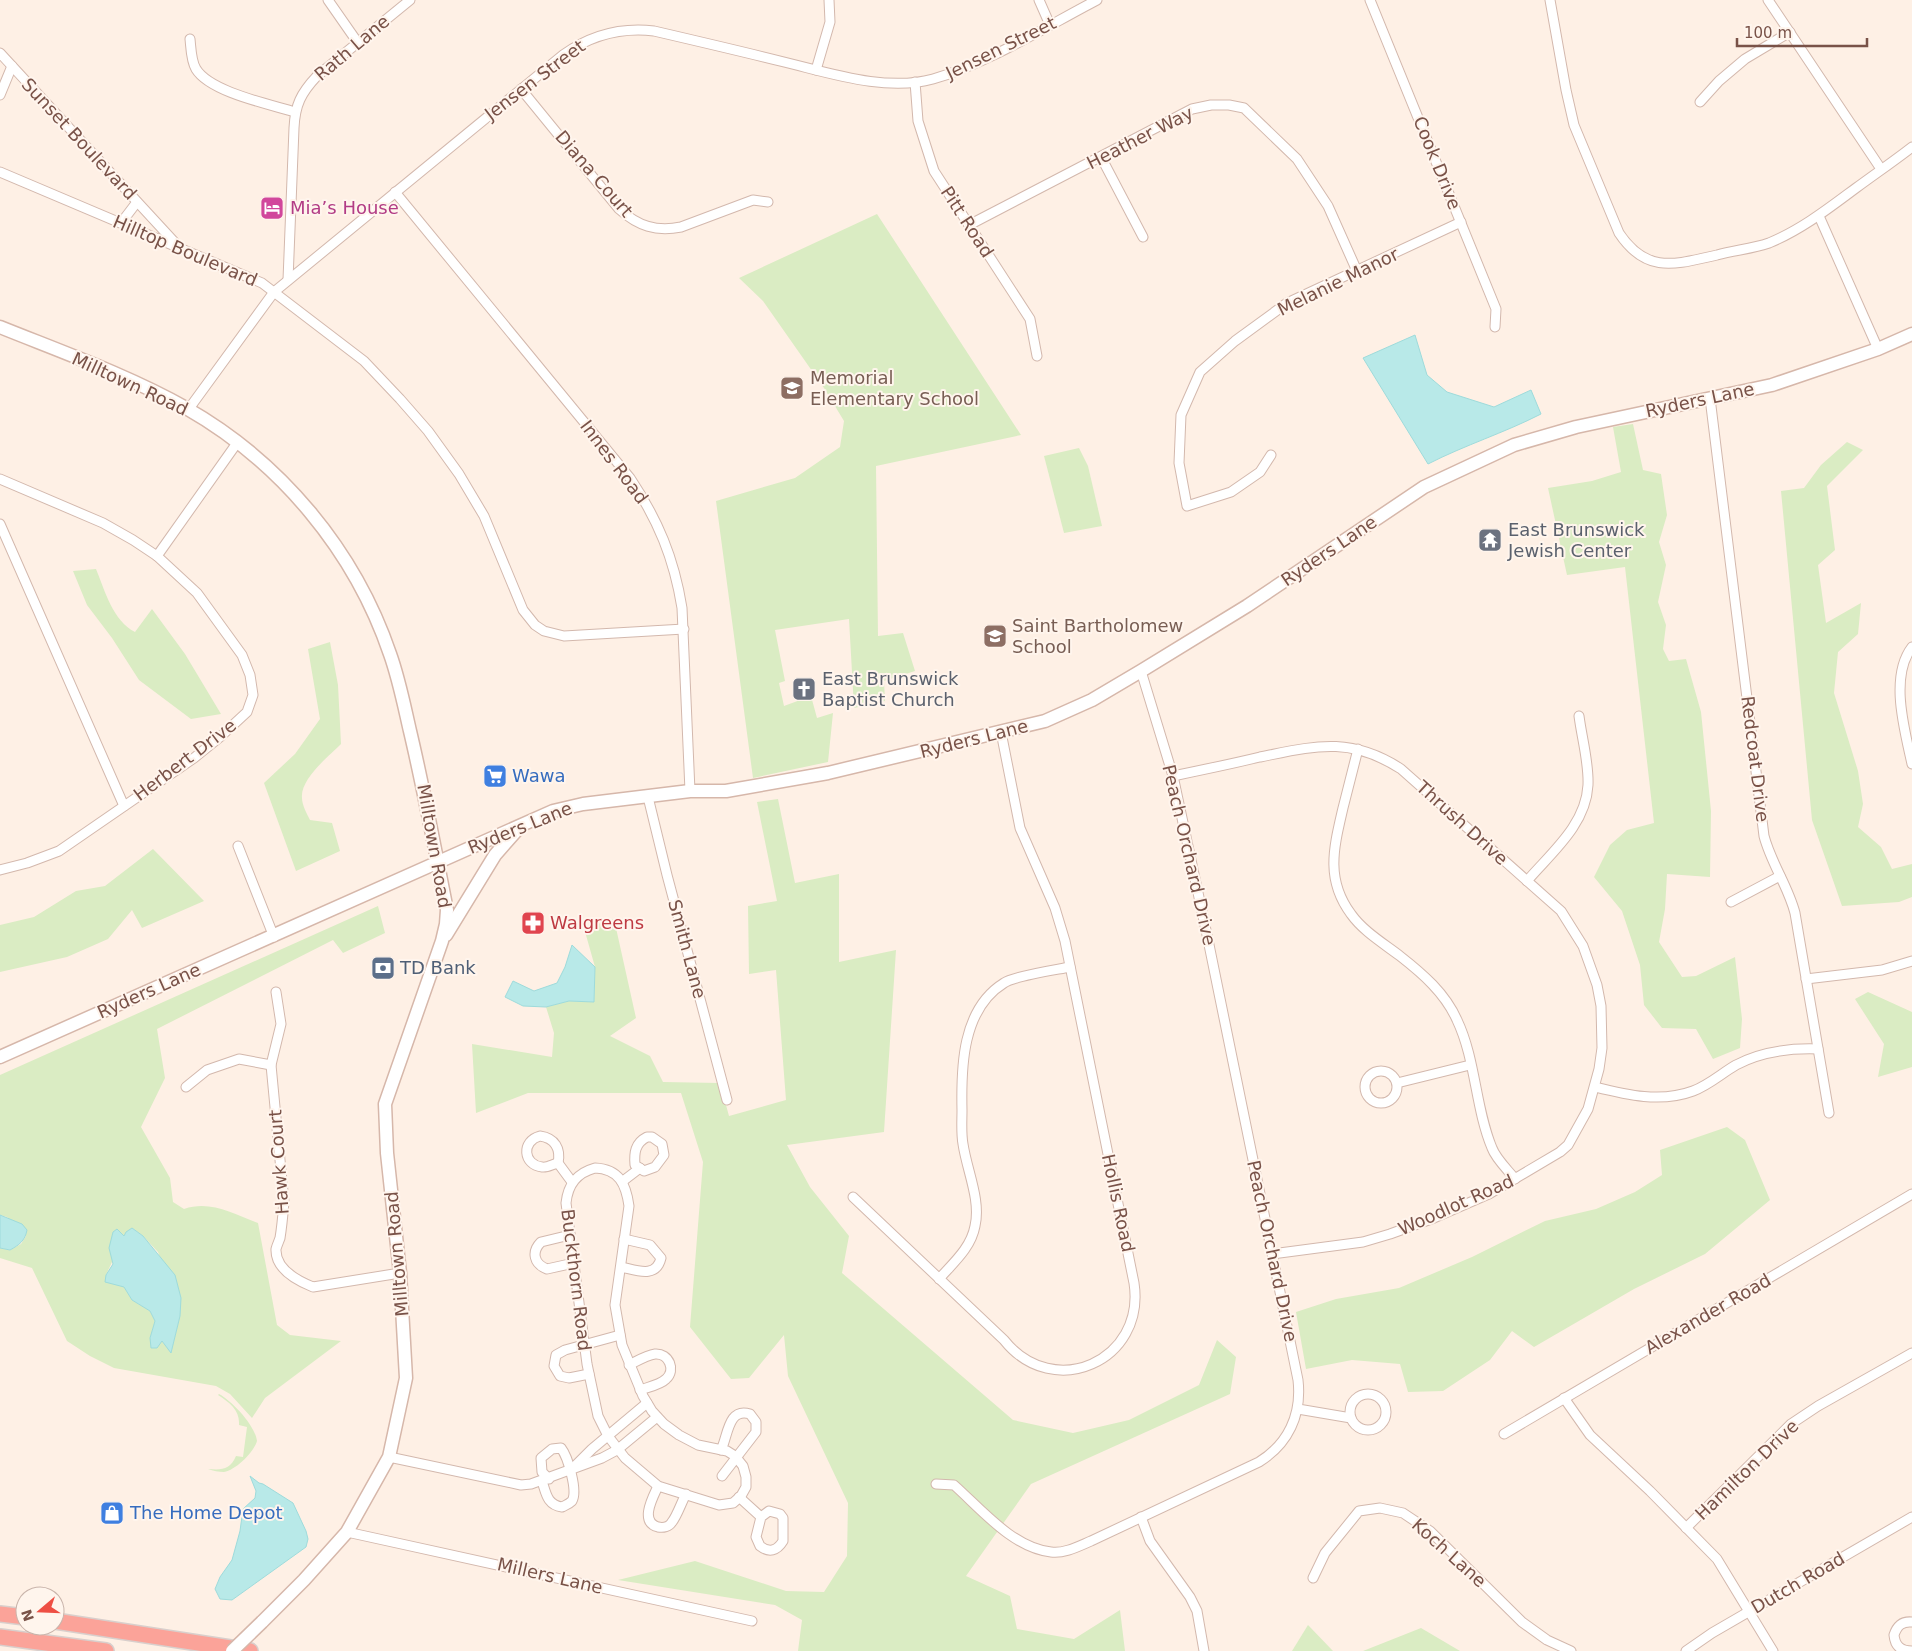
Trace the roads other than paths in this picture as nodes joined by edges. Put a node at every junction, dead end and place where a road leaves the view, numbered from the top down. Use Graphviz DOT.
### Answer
graph roads {
  1 [pos="328,0"];
  2 [pos="410,0"];
  3 [pos="828,0"];
  4 [pos="1039,0"];
  5 [pos="1098,0"];
  6 [pos="1370,0"];
  7 [pos="1550,0"];
  8 [pos="1768,0"];
  9 [pos="1050,25"];
  10 [pos="1790,32"];
  11 [pos="190,39"];
  12 [pos="358,43"];
  13 [pos="0,53"];
  14 [pos="12,66"];
  15 [pos="816,70"];
  16 [pos="915,82"];
  17 [pos="521,89"];
  18 [pos="0,95"];
  19 [pos="1700,102"];
  20 [pos="295,112"];
  21 [pos="1912,147"];
  22 [pos="1101,157"];
  23 [pos="1881,169"];
  24 [pos="0,172"];
  25 [pos="396,192"];
  26 [pos="137,202"];
  27 [pos="768,202"];
  28 [pos="1818,216"];
  29 [pos="1461,222"];
  30 [pos="121,223"];
  31 [pos="969,225"];
  32 [pos="1143,237"];
  33 [pos="180,248"];
  34 [pos="1357,271"];
  35 [pos="288,280"];
  36 [pos="274,292"];
  37 [pos="0,327"];
  38 [pos="1494,327"];
  39 [pos="1912,334"];
  40 [pos="1878,350"];
  41 [pos="1037,356"];
  42 [pos="1710,398"];
  43 [pos="188,410"];
  44 [pos="237,443"];
  45 [pos="1271,455"];
  46 [pos="0,479"];
  47 [pos="0,524"];
  48 [pos="157,556"];
  49 [pos="684,629"];
  50 [pos="1912,647"];
  51 [pos="1142,671"];
  52 [pos="1579,716"];
  53 [pos="1000,732"];
  54 [pos="1358,749"];
  55 [pos="1912,764"];
  56 [pos="1173,776"];
  57 [pos="690,791"];
  58 [pos="648,797"];
  59 [pos="124,806"];
  60 [pos="520,826"];
  61 [pos="238,846"];
  62 [pos="437,862"];
  63 [pos="0,870"];
  64 [pos="1780,876"];
  65 [pos="1527,881"];
  66 [pos="1731,902"];
  67 [pos="274,937"];
  68 [pos="442,941"];
  69 [pos="1912,961"];
  70 [pos="1070,967"];
  71 [pos="1806,979"];
  72 [pos="276,992"];
  73 [pos="1818,1049"];
  74 [pos="0,1057"];
  75 [pos="271,1065"];
  76 [pos="1470,1065"];
  77 [pos="1397,1082"];
  78 [pos="186,1087"];
  79 [pos="1595,1088"];
  80 [pos="727,1100"];
  81 [pos="1829,1113"];
  82 [pos="558,1163"];
  83 [pos="640,1168"];
  84 [pos="1515,1179"];
  85 [pos="623,1181"];
  86 [pos="572,1182"];
  87 [pos="1912,1194"];
  88 [pos="853,1197"];
  89 [pos="570,1235"];
  90 [pos="624,1239"];
  91 [pos="1272,1254"];
  92 [pos="574,1263"];
  93 [pos="621,1267"];
  94 [pos="400,1274"];
  95 [pos="939,1279"];
  96 [pos="620,1335"];
  97 [pos="585,1344"];
  98 [pos="1912,1353"];
  99 [pos="629,1365"];
  100 [pos="589,1374"];
  101 [pos="640,1390"];
  102 [pos="1564,1398"];
  103 [pos="647,1404"];
  104 [pos="1298,1409"];
  105 [pos="657,1417"];
  106 [pos="1351,1418"];
  107 [pos="1504,1434"];
  108 [pos="608,1436"];
  109 [pos="617,1450"];
  110 [pos="721,1450"];
  111 [pos="389,1457"];
  112 [pos="736,1457"];
  113 [pos="571,1471"];
  114 [pos="722,1476"];
  115 [pos="546,1480"];
  116 [pos="936,1484"];
  117 [pos="658,1486"];
  118 [pos="686,1494"];
  119 [pos="739,1497"];
  120 [pos="761,1517"];
  121 [pos="1912,1517"];
  122 [pos="1141,1518"];
  123 [pos="1686,1528"];
  124 [pos="347,1532"];
  125 [pos="1313,1578"];
  126 [pos="1749,1612"];
  127 [pos="0,1614"];
  128 [pos="15,1616"];
  129 [pos="752,1621"];
  130 [pos="1912,1622"];
  131 [pos="65,1623"];
  132 [pos="0,1637"];
  133 [pos="106,1651"];
  134 [pos="232,1651"];
  135 [pos="250,1651"];
  136 [pos="1204,1651"];
  137 [pos="1571,1651"];
  138 [pos="1686,1651"];
  139 [pos="1773,1651"];
  140 [pos="1912,1651"];
  1 -- 12 [label="street"];
  2 -- 12 [label="street, Rath Lane"];
  3 -- 15 [label="street"];
  4 -- 9 [label="street"];
  5 -- 9 [label="street, Jensen Street"];
  6 -- 29 [label="street, Cook Drive"];
  7 -- 28 [label="street"];
  8 -- 10 [label="street"];
  9 -- 16 [label="street, Jensen Street"];
  10 -- 19 [label="street"];
  10 -- 23 [label="street"];
  11 -- 20 [label="street"];
  12 -- 20 [label="street, Rath Lane"];
  13 -- 14 [label="street, Sunset Boulevard"];
  14 -- 18 [label="street"];
  14 -- 26 [label="street, Sunset Boulevard"];
  15 -- 16 [label="street, Jensen Street"];
  15 -- 17 [label="street, Jensen Street"];
  16 -- 31 [label="street, Pitt Road"];
  17 -- 25 [label="street, Jensen Street"];
  17 -- 27 [label="street, Diana Court"];
  20 -- 35 [label="street, Rath Lane"];
  21 -- 23 [label="street"];
  22 -- 31 [label="street, Heather Way"];
  22 -- 32 [label="street"];
  22 -- 34 [label="street, Heather Way"];
  23 -- 28 [label="street"];
  24 -- 30 [label="street, Hilltop Boulevard"];
  25 -- 35 [label="street, Jensen Street"];
  25 -- 49 [label="street, Innes Road"];
  26 -- 30 [label="street"];
  26 -- 33 [label="street, Sunset Boulevard"];
  28 -- 40 [label="street"];
  29 -- 34 [label="street, Melanie Manor"];
  29 -- 38 [label="street, Cook Drive"];
  30 -- 33 [label="street, Hilltop Boulevard"];
  31 -- 41 [label="street, Pitt Road"];
  33 -- 36 [label="street, Hilltop Boulevard"];
  34 -- 45 [label="street, Melanie Manor"];
  35 -- 36 [label="street, Jensen Street"];
  36 -- 43 [label="street, Jensen Street"];
  36 -- 49 [label="street, Hilltop Boulevard"];
  37 -- 43 [label="main road, Milltown Road"];
  39 -- 40 [label="main road, Ryders Lane"];
  40 -- 42 [label="main road, Ryders Lane"];
  42 -- 51 [label="main road, Ryders Lane"];
  42 -- 64 [label="street, Redcoat Drive"];
  43 -- 44 [label="main road, Milltown Road"];
  44 -- 48 [label="street"];
  44 -- 62 [label="main road, Milltown Road"];
  46 -- 48 [label="street, Herbert Drive"];
  47 -- 59 [label="street, Herbert Drive"];
  48 -- 59 [label="street, Herbert Drive"];
  49 -- 57 [label="street, Innes Road"];
  50 -- 55 [label="street"];
  51 -- 53 [label="main road, Ryders Lane"];
  51 -- 56 [label="street, Peach Orchard Drive"];
  52 -- 65 [label="street"];
  53 -- 57 [label="main road, Ryders Lane"];
  53 -- 70 [label="street, Hollis Road"];
  54 -- 56 [label="street, Thrush Drive"];
  54 -- 65 [label="street, Thrush Drive"];
  54 -- 76 [label="street"];
  56 -- 91 [label="street, Peach Orchard Drive"];
  57 -- 58 [label="main road, Ryders Lane"];
  58 -- 60 [label="main road, Ryders Lane"];
  58 -- 80 [label="street, Smith Lane"];
  59 -- 63 [label="street"];
  60 -- 62 [label="main road, Ryders Lane"];
  60 -- 68 [label="main road"];
  61 -- 67 [label="street"];
  62 -- 67 [label="main road, Ryders Lane"];
  62 -- 68 [label="main road, Milltown Road"];
  64 -- 66 [label="street"];
  64 -- 71 [label="street, Redcoat Drive"];
  65 -- 79 [label="street, Thrush Drive"];
  67 -- 74 [label="main road, Ryders Lane"];
  68 -- 94 [label="main road, Milltown Road"];
  69 -- 71 [label="street"];
  70 -- 95 [label="street"];
  70 -- 95 [label="street, Hollis Road"];
  71 -- 73 [label="street, Redcoat Drive"];
  72 -- 75 [label="street, Hawk Court"];
  73 -- 79 [label="street"];
  73 -- 81 [label="street, Redcoat Drive"];
  75 -- 78 [label="street"];
  75 -- 94 [label="street, Hawk Court"];
  76 -- 77 [label="street"];
  76 -- 84 [label="street"];
  79 -- 84 [label="street, Woodlot Road"];
  82 -- 86 [label="street"];
  83 -- 85 [label="street"];
  84 -- 91 [label="street, Woodlot Road"];
  85 -- 86 [label="street"];
  85 -- 90 [label="street, Buckthorn Road"];
  86 -- 89 [label="street, Buckthorn Road"];
  87 -- 102 [label="street, Alexander Road"];
  88 -- 95 [label="street, Hollis Road"];
  89 -- 92 [label="street, Buckthorn Road"];
  89 -- 92 [label="street"];
  90 -- 93 [label="street, Buckthorn Road"];
  90 -- 93 [label="street"];
  91 -- 104 [label="street, Peach Orchard Drive"];
  92 -- 97 [label="street, Buckthorn Road"];
  93 -- 96 [label="street, Buckthorn Road"];
  94 -- 111 [label="main road, Milltown Road"];
  96 -- 97 [label="street"];
  96 -- 99 [label="street, Buckthorn Road"];
  97 -- 100 [label="street, Buckthorn Road"];
  97 -- 100 [label="street"];
  98 -- 123 [label="street, Hamilton Drive"];
  99 -- 101 [label="street, Buckthorn Road"];
  99 -- 101 [label="street"];
  100 -- 108 [label="street, Buckthorn Road"];
  101 -- 103 [label="street, Buckthorn Road"];
  102 -- 107 [label="street, Alexander Road"];
  102 -- 123 [label="street"];
  103 -- 105 [label="street, Buckthorn Road"];
  103 -- 108 [label="street"];
  104 -- 106 [label="street"];
  104 -- 122 [label="street, Peach Orchard Drive"];
  105 -- 109 [label="street"];
  105 -- 110 [label="street, Buckthorn Road"];
  106 -- 106 [label="street"];
  108 -- 109 [label="street, Buckthorn Road"];
  108 -- 113 [label="street"];
  109 -- 113 [label="street"];
  109 -- 117 [label="street, Buckthorn Road"];
  110 -- 112 [label="street, Buckthorn Road"];
  110 -- 112 [label="street"];
  111 -- 115 [label="street"];
  111 -- 124 [label="main road, Milltown Road"];
  112 -- 114 [label="street"];
  112 -- 119 [label="street"];
  113 -- 115 [label="street"];
  113 -- 115 [label="street"];
  113 -- 115 [label="street"];
  116 -- 122 [label="street, Peach Orchard Drive"];
  117 -- 118 [label="street, Buckthorn Road"];
  117 -- 118 [label="street"];
  118 -- 119 [label="street, Buckthorn Road"];
  119 -- 120 [label="street"];
  121 -- 126 [label="street, Dutch Road"];
  122 -- 136 [label="street"];
  123 -- 126 [label="street"];
  124 -- 129 [label="street, Millers Lane"];
  124 -- 134 [label="main road, Milltown Road, bridge"];
  125 -- 137 [label="street, Koch Lane"];
  126 -- 138 [label="street, Dutch Road"];
  126 -- 139 [label="street"];
  127 -- 128 [label="highway"];
  130 -- 140 [label="street"];
  131 -- 135 [label="highway"];
  132 -- 133 [label="highway"];
}
